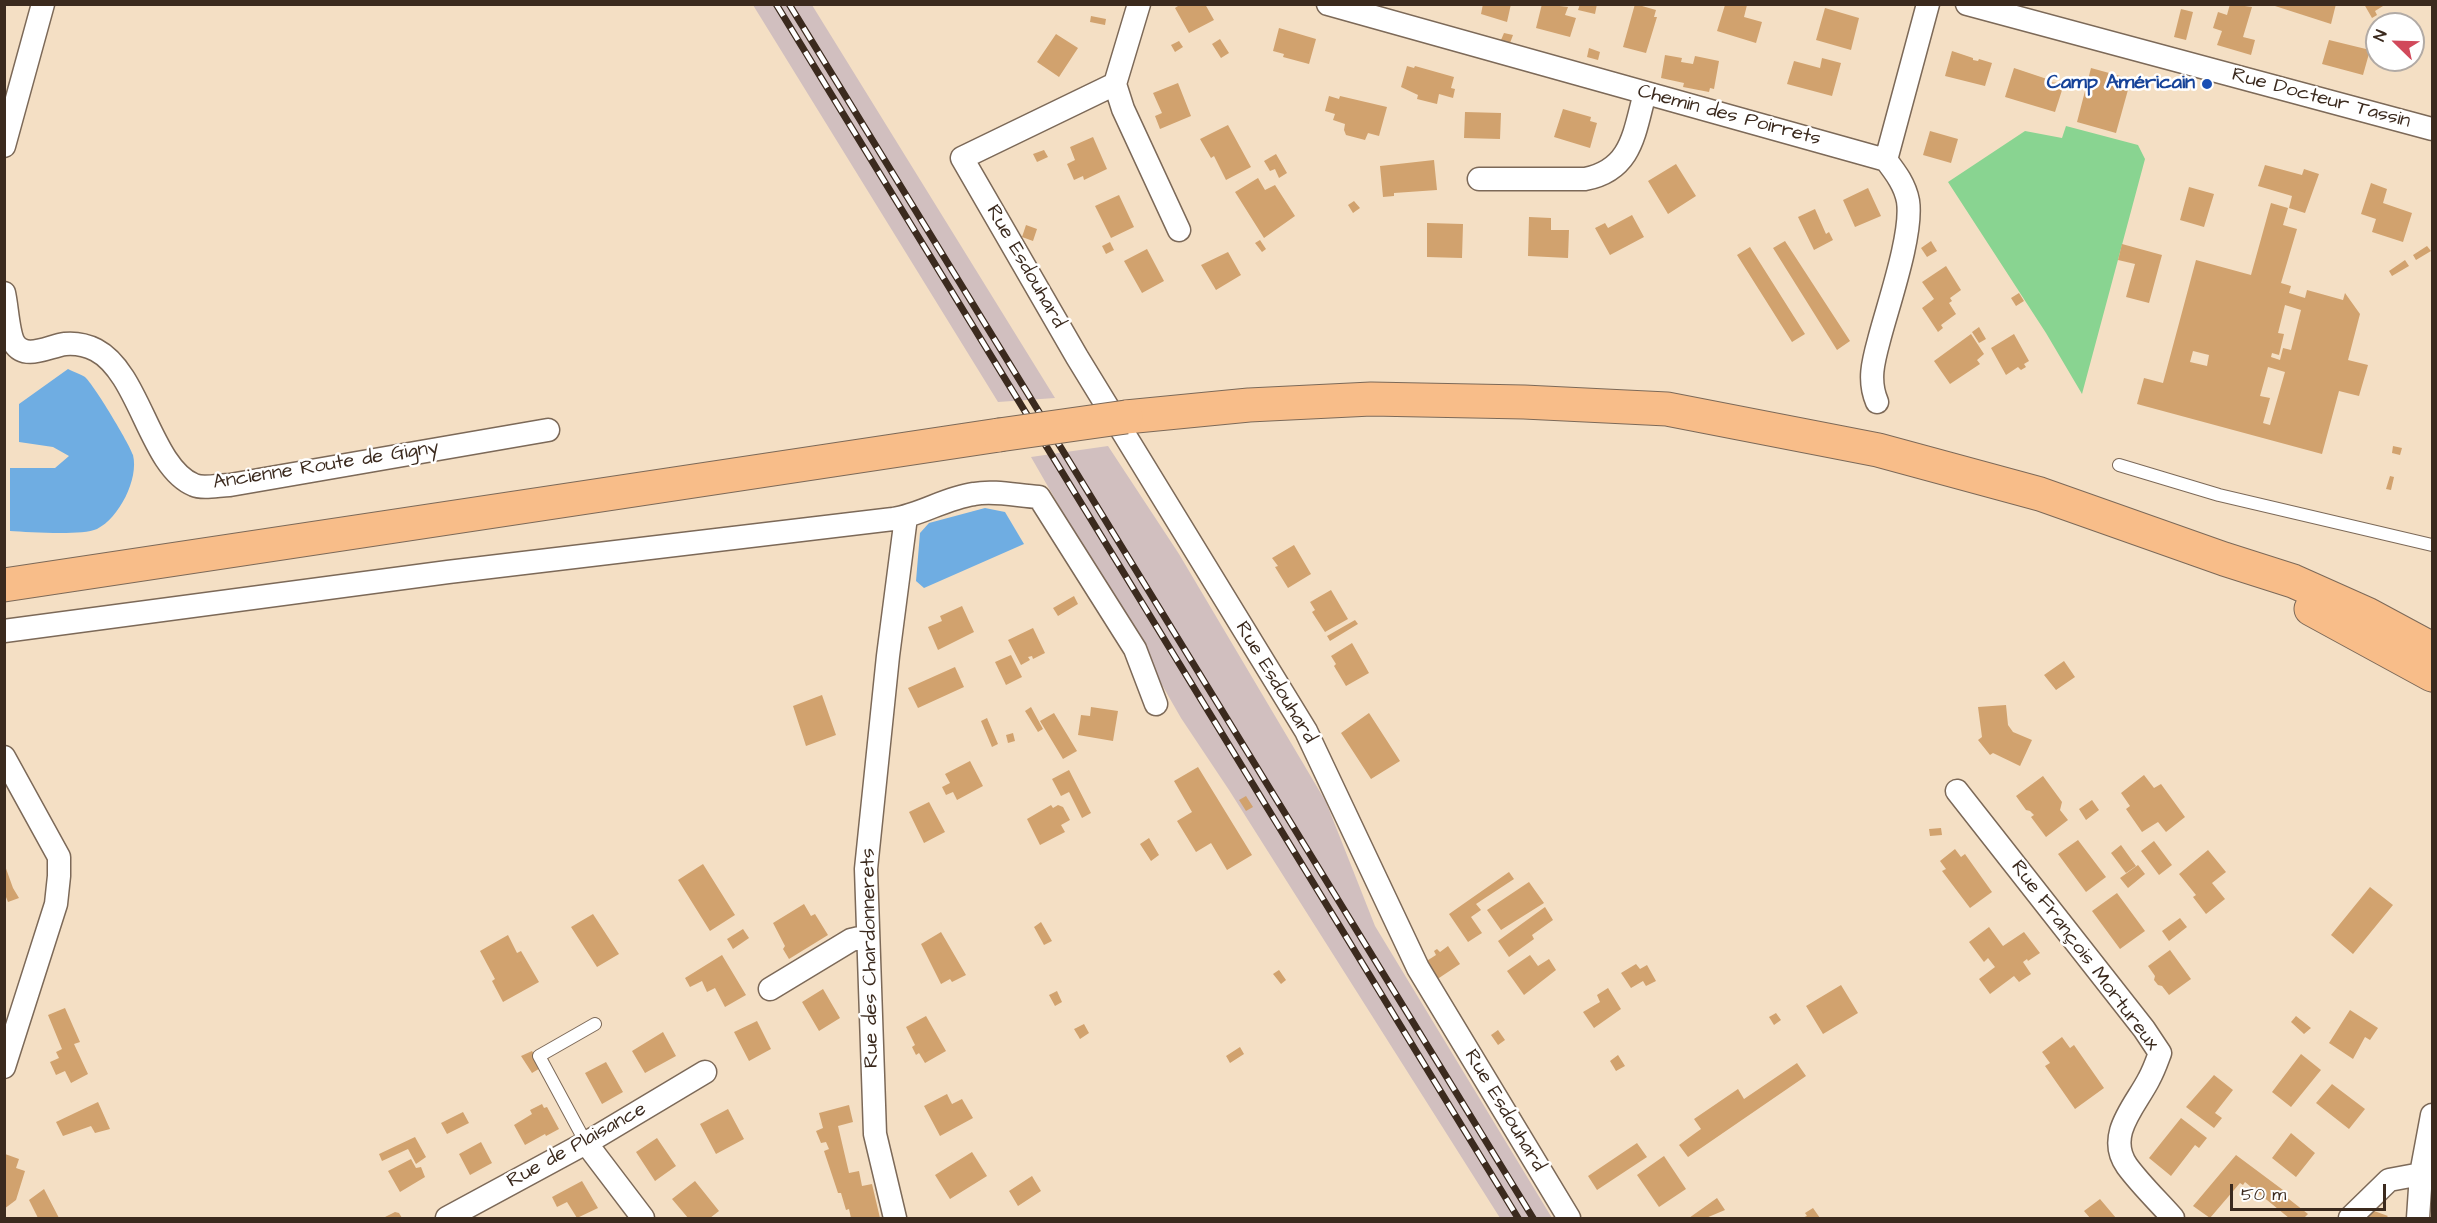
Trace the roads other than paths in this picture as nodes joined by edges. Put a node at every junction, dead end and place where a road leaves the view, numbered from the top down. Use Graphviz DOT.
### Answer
graph roads {
  1 [pos="43,4"];
  2 [pos="1139,4"];
  3 [pos="1328,4"];
  4 [pos="1928,4"];
  5 [pos="1967,4"];
  6 [pos="1115,84"];
  7 [pos="1645,93"];
  8 [pos="2433,129"];
  9 [pos="4,146"];
  10 [pos="1886,160"];
  11 [pos="1479,178"];
  12 [pos="1179,230"];
  13 [pos="4,293"];
  14 [pos="1877,402"];
  15 [pos="548,430"];
  16 [pos="2119,465"];
  17 [pos="906,517"];
  18 [pos="2433,545"];
  19 [pos="2224,559"];
  20 [pos="4,585"];
  21 [pos="4,631"];
  22 [pos="2433,649"];
  23 [pos="2433,675"];
  24 [pos="1156,704"];
  25 [pos="4,757"];
  26 [pos="1957,791"];
  27 [pos="868,936"];
  28 [pos="770,989"];
  29 [pos="595,1024"];
  30 [pos="4,1067"];
  31 [pos="705,1072"];
  32 [pos="2433,1115"];
  33 [pos="586,1143"];
  34 [pos="2421,1174"];
  35 [pos="447,1218"];
  36 [pos="643,1218"];
  37 [pos="895,1218"];
  38 [pos="1569,1218"];
  39 [pos="2173,1218"];
  40 [pos="2350,1218"];
  41 [pos="2418,1218"];
  1 -- 9 [label="street"];
  2 -- 6 [label="street"];
  3 -- 7 [label="street, Chemin des Poirrets"];
  4 -- 10 [label="street"];
  5 -- 8 [label="street, Rue Docteur Tassin"];
  6 -- 12 [label="street"];
  6 -- 38 [label="street, Rue Esdouhard"];
  7 -- 10 [label="street, Chemin des Poirrets"];
  7 -- 11 [label="street"];
  10 -- 14 [label="street"];
  13 -- 15 [label="street, Ancienne Route de Gigny"];
  16 -- 18 [label="lane"];
  17 -- 21 [label="street"];
  17 -- 24 [label="street"];
  17 -- 27 [label="street, Rue des Chardonnerets"];
  19 -- 20 [label="main road, bridge"];
  19 -- 22 [label="main road"];
  19 -- 23 [label="main road"];
  25 -- 30 [label="street"];
  26 -- 39 [label="street, Rue François Mortureux"];
  27 -- 28 [label="street"];
  27 -- 37 [label="street, Rue des Chardonnerets"];
  29 -- 33 [label="lane"];
  31 -- 33 [label="street, Rue de Plaisance"];
  32 -- 34 [label="street"];
  33 -- 35 [label="street, Rue de Plaisance"];
  33 -- 36 [label="street"];
  34 -- 40 [label="street"];
  34 -- 41 [label="street"];
}
